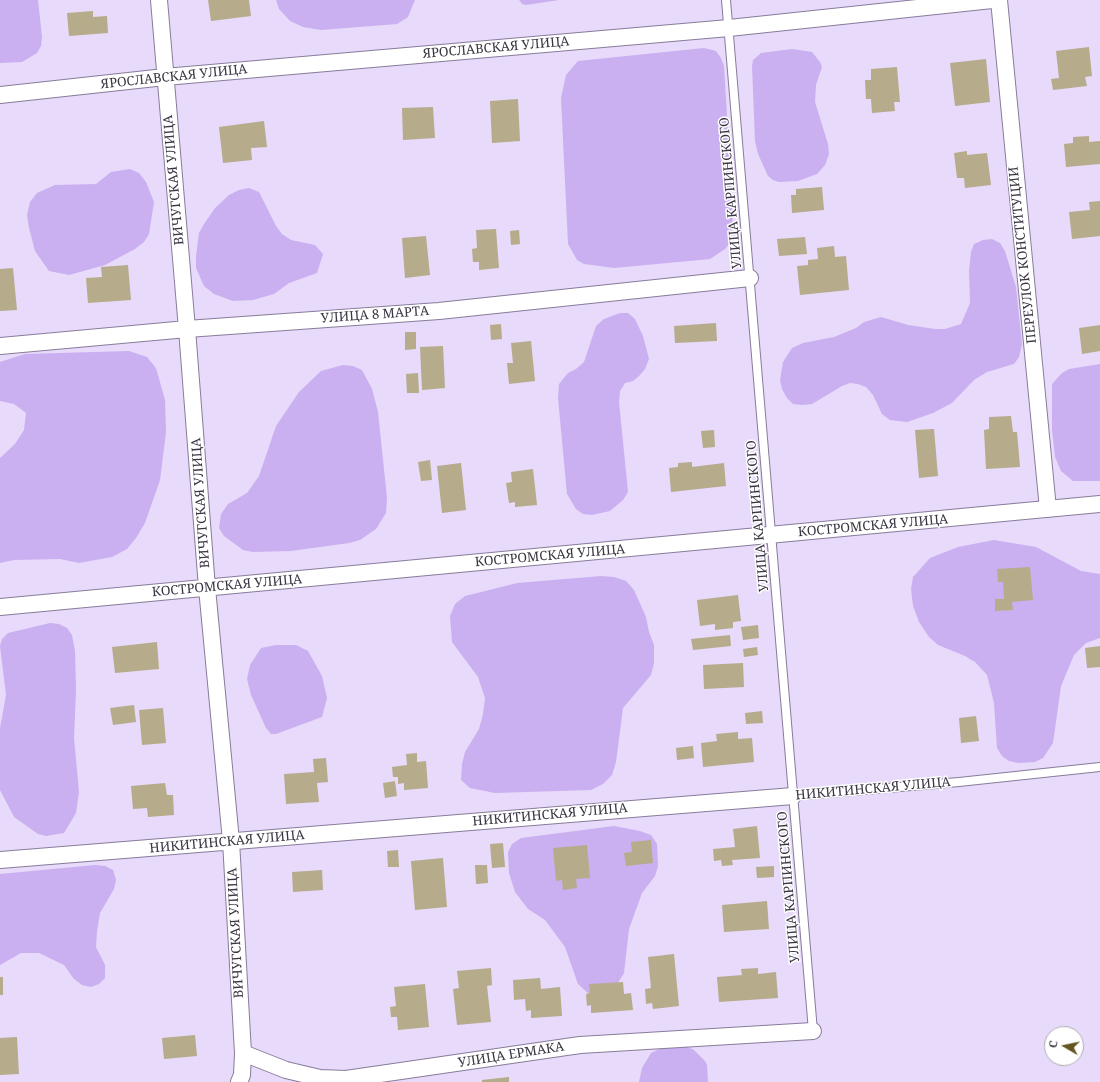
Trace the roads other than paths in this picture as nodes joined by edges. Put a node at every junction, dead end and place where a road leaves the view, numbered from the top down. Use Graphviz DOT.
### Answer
graph roads {
  1 [pos="159,0"];
  2 [pos="726,0"];
  3 [pos="992,0"];
  4 [pos="999,0"];
  5 [pos="729,28"];
  6 [pos="166,77"];
  7 [pos="0,95"];
  8 [pos="750,278"];
  9 [pos="188,329"];
  10 [pos="0,346"];
  11 [pos="1100,504"];
  12 [pos="1048,509"];
  13 [pos="772,535"];
  14 [pos="208,588"];
  15 [pos="0,607"];
  16 [pos="1100,766"];
  17 [pos="793,796"];
  18 [pos="231,842"];
  19 [pos="0,860"];
  20 [pos="813,1031"];
  21 [pos="243,1053"];
  22 [pos="239,1082"];
  1 -- 6 [label="street, ВИЧУГСКАЯ УЛИЦА"];
  2 -- 5 [label="lane, УЛИЦА КАРПИНСКОГО"];
  3 -- 5 [label="street, ЯРОСЛАВСКАЯ УЛИЦА"];
  4 -- 12 [label="street, ПЕРЕУЛОК КОНСТИТУЦИИ"];
  5 -- 6 [label="street, ЯРОСЛАВСКАЯ УЛИЦА"];
  5 -- 8 [label="lane, УЛИЦА КАРПИНСКОГО"];
  6 -- 7 [label="street, ЯРОСЛАВСКАЯ УЛИЦА"];
  6 -- 9 [label="street, ВИЧУГСКАЯ УЛИЦА"];
  8 -- 9 [label="street, УЛИЦА 8 МАРТА"];
  8 -- 13 [label="lane, УЛИЦА КАРПИНСКОГО"];
  9 -- 10 [label="street, УЛИЦА 8 МАРТА"];
  9 -- 14 [label="street, ВИЧУГСКАЯ УЛИЦА"];
  11 -- 12 [label="street, КОСТРОМСКАЯ УЛИЦА"];
  12 -- 13 [label="street, КОСТРОМСКАЯ УЛИЦА"];
  13 -- 14 [label="street, КОСТРОМСКАЯ УЛИЦА"];
  13 -- 17 [label="lane, УЛИЦА КАРПИНСКОГО"];
  14 -- 15 [label="street, КОСТРОМСКАЯ УЛИЦА"];
  14 -- 18 [label="street, ВИЧУГСКАЯ УЛИЦА"];
  16 -- 17 [label="lane, НИКИТИНСКАЯ УЛИЦА"];
  17 -- 18 [label="street, НИКИТИНСКАЯ УЛИЦА"];
  17 -- 20 [label="lane, УЛИЦА КАРПИНСКОГО"];
  18 -- 19 [label="street, НИКИТИНСКАЯ УЛИЦА"];
  18 -- 21 [label="street, ВИЧУГСКАЯ УЛИЦА"];
  20 -- 21 [label="street, УЛИЦА ЕРМАКА"];
  21 -- 22 [label="street"];
}
